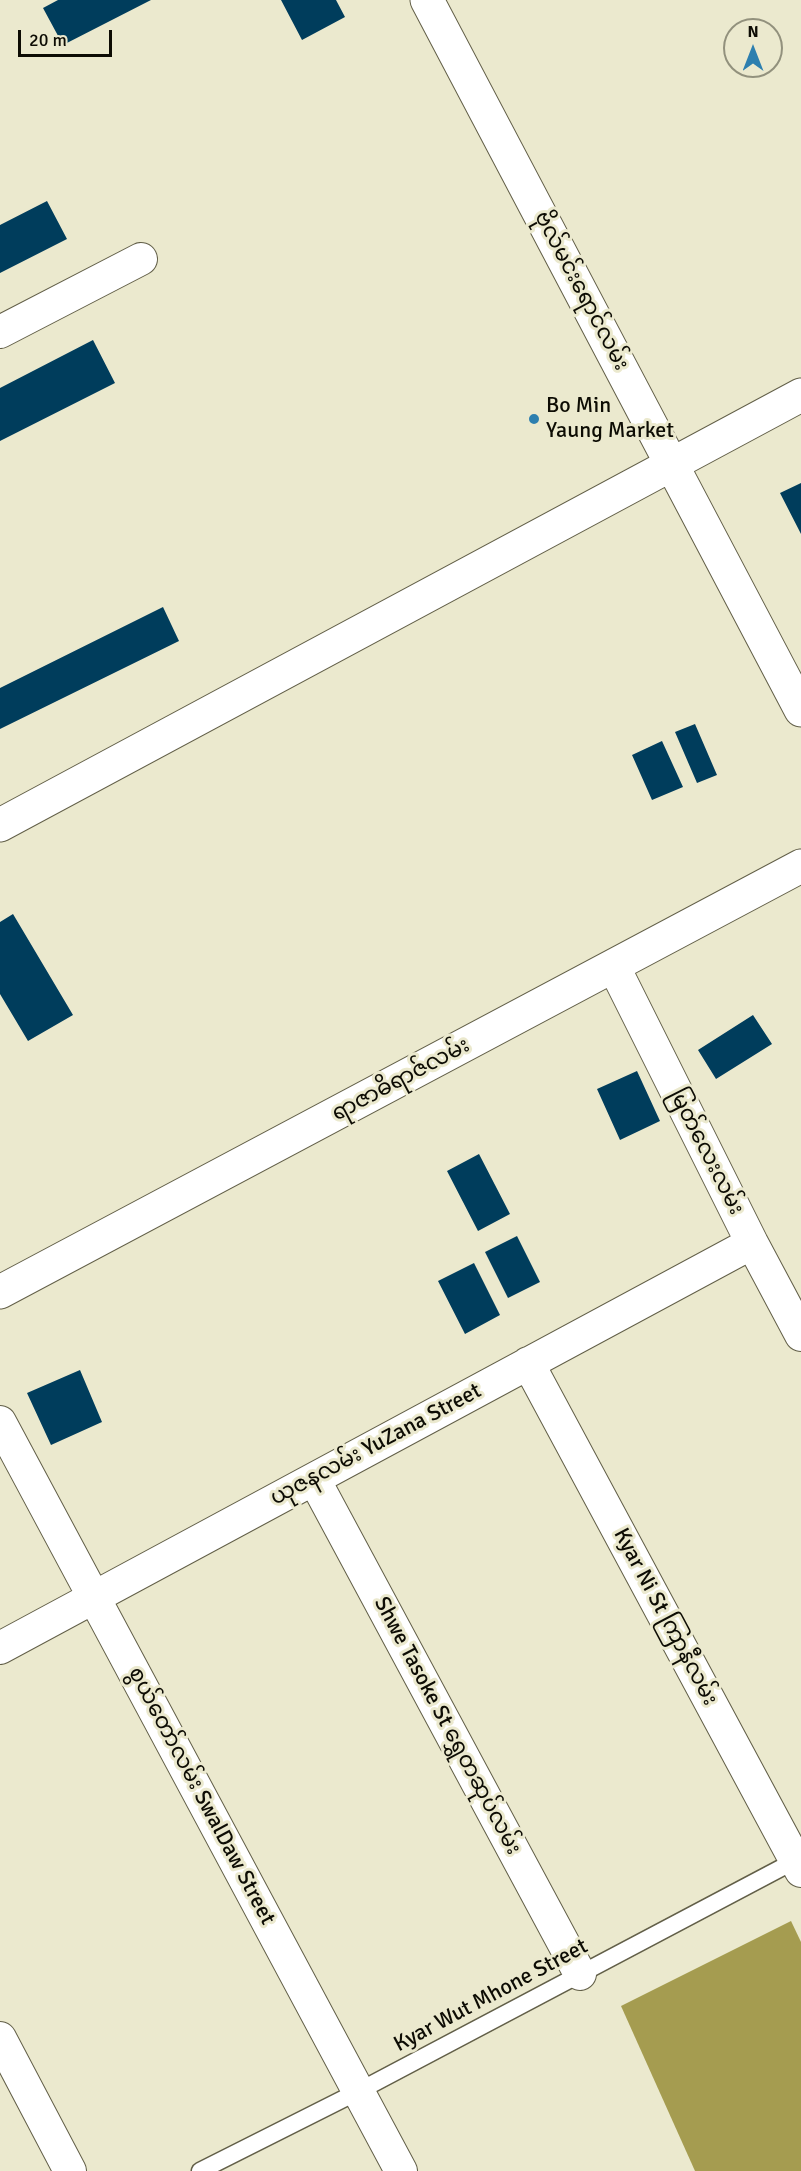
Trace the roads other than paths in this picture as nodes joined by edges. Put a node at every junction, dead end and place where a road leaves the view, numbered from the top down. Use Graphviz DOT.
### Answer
graph roads {
  1 [pos="427,0"];
  2 [pos="141,259"];
  3 [pos="0,332"];
  4 [pos="801,396"];
  5 [pos="672,465"];
  6 [pos="801,710"];
  7 [pos="0,825"];
  8 [pos="801,866"];
  9 [pos="614,967"];
  10 [pos="752,1243"];
  11 [pos="0,1292"];
  12 [pos="801,1335"];
  13 [pos="528,1363"];
  14 [pos="0,1422"];
  15 [pos="314,1479"];
  16 [pos="94,1597"];
  17 [pos="0,1648"];
  18 [pos="799,1863"];
  19 [pos="580,1974"];
  20 [pos="0,2038"];
  21 [pos="358,2091"];
  22 [pos="70,2171"];
  23 [pos="200,2171"];
  24 [pos="401,2171"];
  1 -- 5 [label="street, ဗိုလ်မင်းရောင်လမ်း"];
  2 -- 3 [label="street"];
  4 -- 5 [label="street"];
  5 -- 6 [label="street, ဗိုလ်မင်းရောင်လမ်း"];
  5 -- 7 [label="street"];
  8 -- 9 [label="street, ရာဇာဓိရာဇ်လမ်း"];
  9 -- 10 [label="street, မြတ်လေးလမ်း"];
  9 -- 11 [label="street, ရာဇာဓိရာဇ်လမ်း"];
  10 -- 12 [label="street, မြတ်လေးလမ်း"];
  10 -- 13 [label="street, ယုဇနလမ်း YuZana Street"];
  13 -- 15 [label="street, ယုဇနလမ်း YuZana Street"];
  13 -- 18 [label="street, Kyar Ni St ကြာနီလမ်း"];
  14 -- 16 [label="street, စွယ်တော်လမ်း SwalDaw Street"];
  15 -- 16 [label="street, ယုဇနလမ်း YuZana Street"];
  15 -- 19 [label="street, Shwe Tasoke St ရွှေတဆုပ်လမ်း"];
  16 -- 17 [label="street, ယုဇနလမ်း YuZana Street"];
  16 -- 21 [label="street, စွယ်တော်လမ်း SwalDaw Street"];
  18 -- 19 [label="lane, Kyar Wut Mhone Street"];
  19 -- 21 [label="lane, Kyar Wut Mhone Street"];
  20 -- 22 [label="street"];
  21 -- 23 [label="lane, Kyar Wut Mhone Street"];
  21 -- 24 [label="street, စွယ်တော်လမ်း SwalDaw Street"];
}
